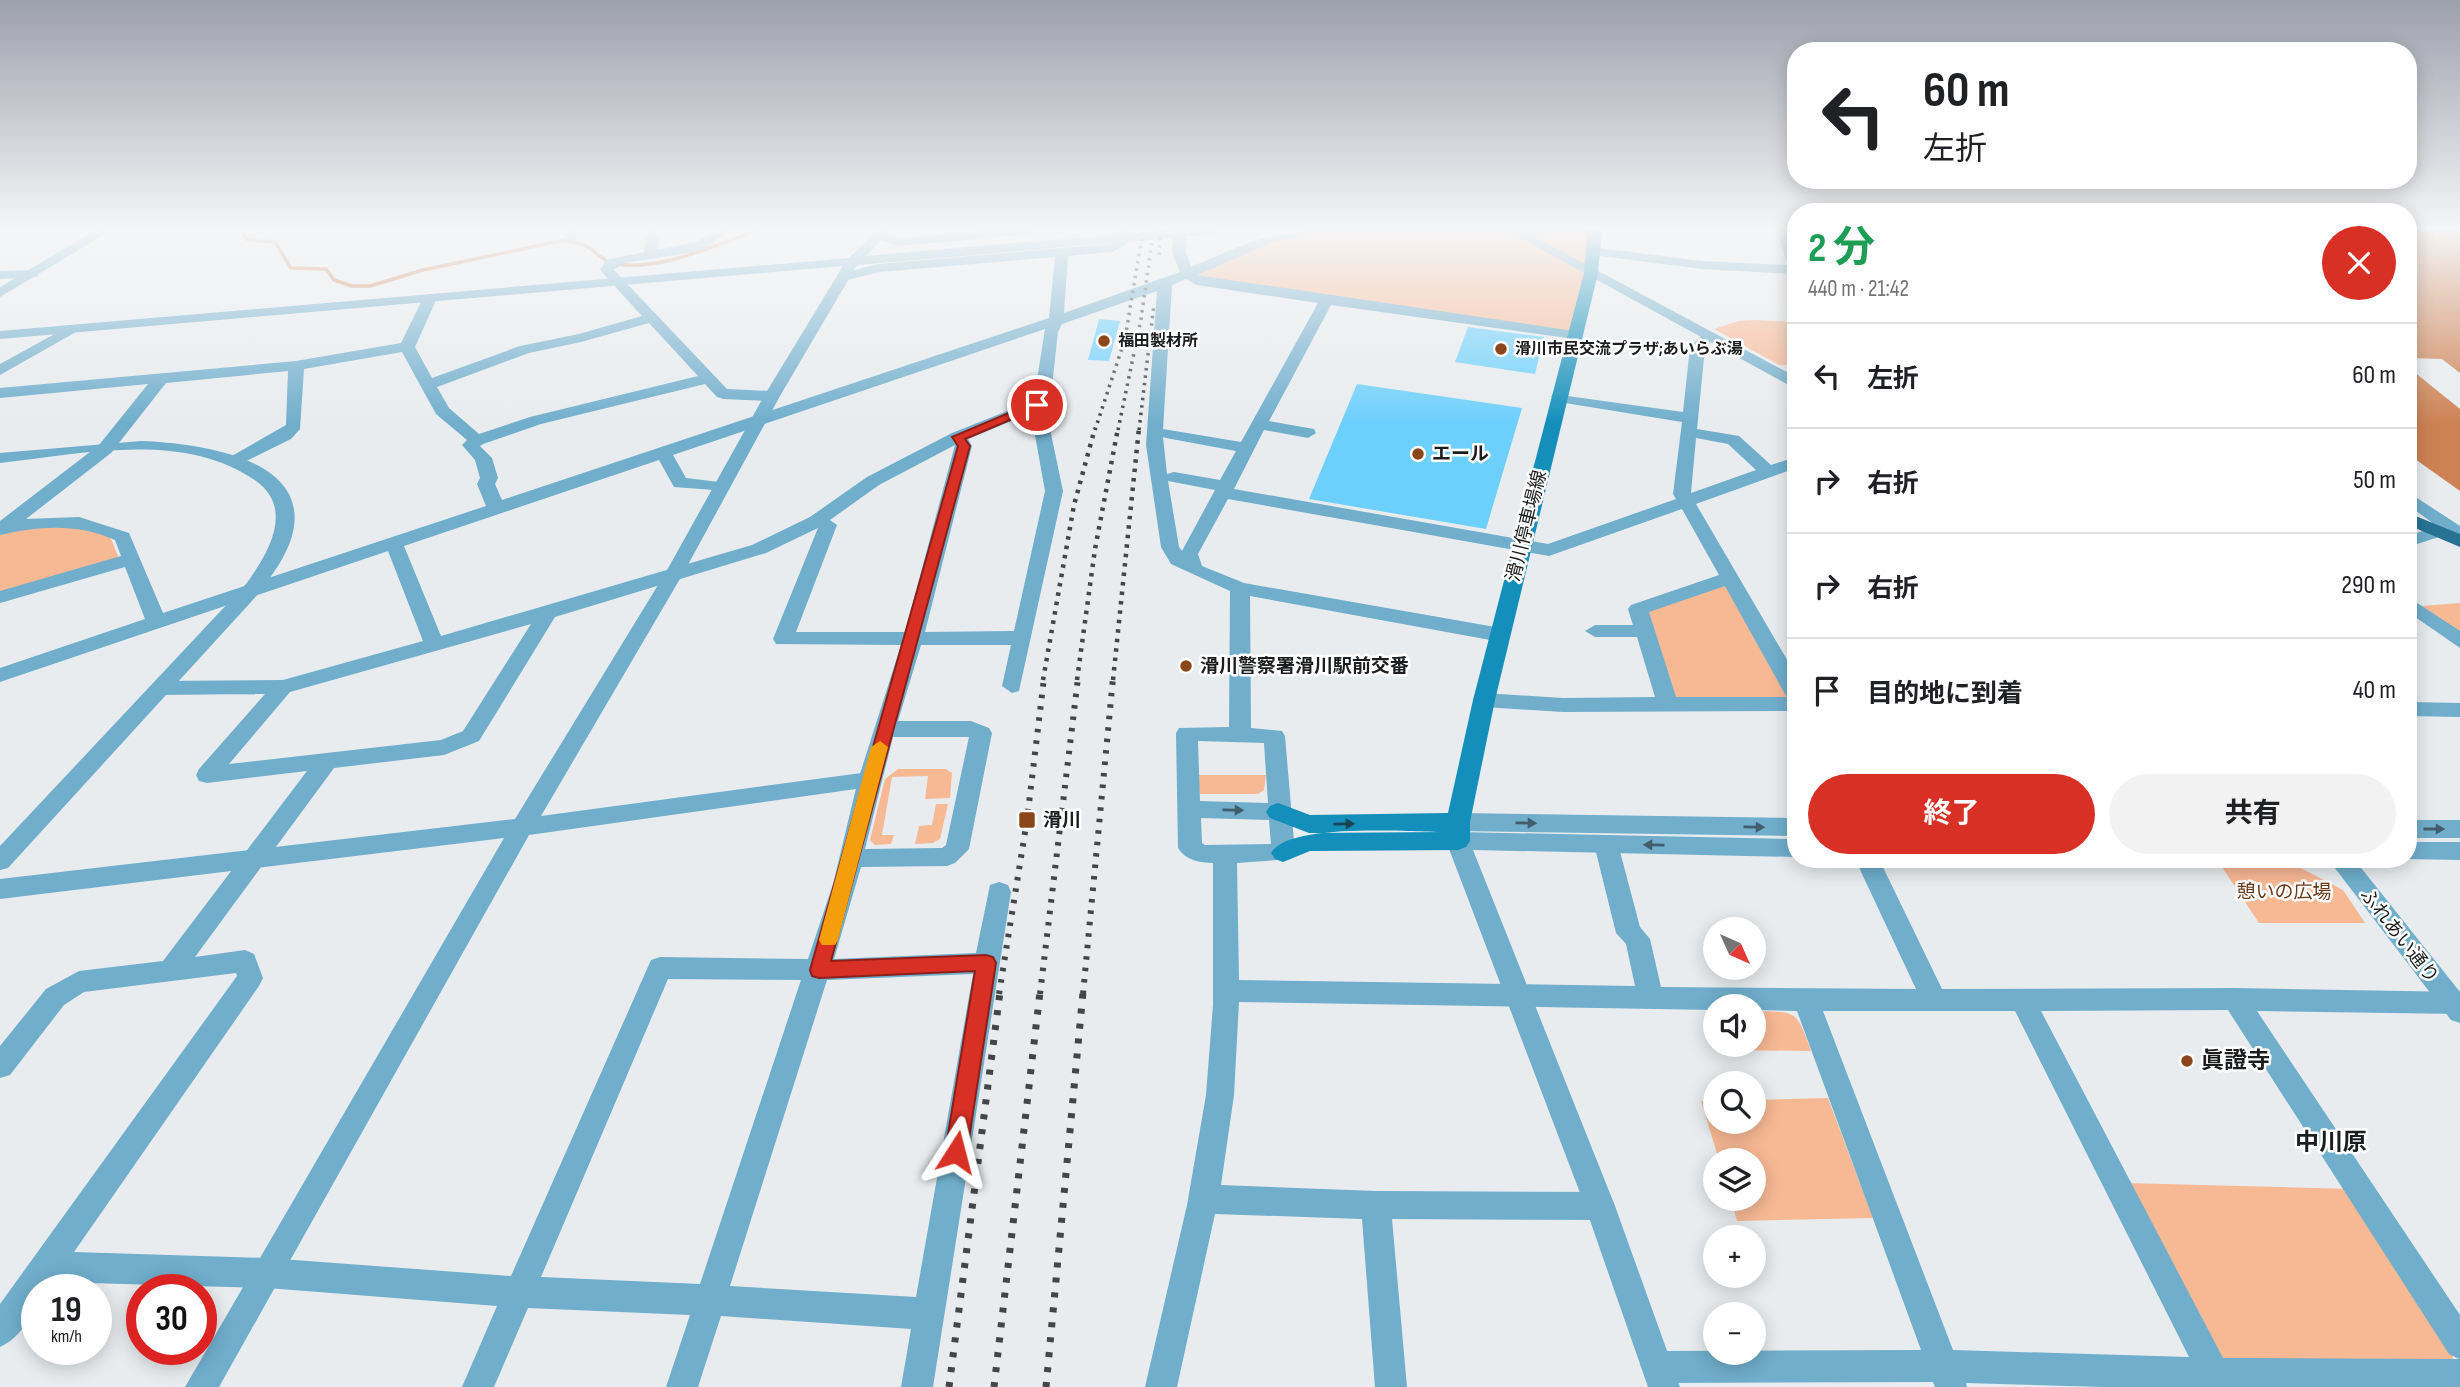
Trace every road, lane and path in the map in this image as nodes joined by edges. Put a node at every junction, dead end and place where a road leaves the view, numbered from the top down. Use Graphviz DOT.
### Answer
graph roads {
  1 [pos="405,295"];
  2 [pos="460,295"];
  3 [pos="632,295"];
  4 [pos="833,295"];
  5 [pos="1058,295"];
  6 [pos="1129,295"];
  7 [pos="1164,295"];
  8 [pos="1289,295"];
  9 [pos="1585,295"];
  10 [pos="1632,295"];
  11 [pos="430,298"];
  12 [pos="1326,300"];
  13 [pos="654,317"];
  14 [pos="1056,319"];
  15 [pos="0,327"];
  16 [pos="71,329"];
  17 [pos="0,335"];
  18 [pos="1574,335"];
  19 [pos="1709,336"];
  20 [pos="407,347"];
  21 [pos="296,366"];
  22 [pos="0,370"];
  23 [pos="161,378"];
  24 [pos="710,378"];
  25 [pos="1787,379"];
  26 [pos="428,385"];
  27 [pos="0,393"];
  28 [pos="772,396"];
  29 [pos="1559,397"];
  30 [pos="1037,405"];
  31 [pos="757,422"];
  32 [pos="1259,424"];
  33 [pos="1690,425"];
  34 [pos="1166,433"];
  35 [pos="1308,433"];
  36 [pos="958,437"];
  37 [pos="477,440"];
  38 [pos="1247,448"];
  39 [pos="105,449"];
  40 [pos="664,454"];
  41 [pos="0,458"];
  42 [pos="236,461"];
  43 [pos="1787,465"];
  44 [pos="1768,472"];
  45 [pos="1174,477"];
  46 [pos="721,487"];
  47 [pos="1225,490"];
  48 [pos="1688,501"];
  49 [pos="2417,503"];
  50 [pos="495,506"];
  51 [pos="816,521"];
  52 [pos="2417,521"];
  53 [pos="2,527"];
  54 [pos="2440,532"];
  55 [pos="2460,534"];
  56 [pos="2417,538"];
  57 [pos="393,541"];
  58 [pos="2460,541"];
  59 [pos="1523,546"];
  60 [pos="132,559"];
  61 [pos="1194,569"];
  62 [pos="675,572"];
  63 [pos="1728,578"];
  64 [pos="253,588"];
  65 [pos="1240,588"];
  66 [pos="0,597"];
  67 [pos="2417,610"];
  68 [pos="548,613"];
  69 [pos="156,621"];
  70 [pos="1595,631"];
  71 [pos="1645,631"];
  72 [pos="1501,635"];
  73 [pos="1022,638"];
  74 [pos="913,639"];
  75 [pos="2460,641"];
  76 [pos="434,644"];
  77 [pos="0,675"];
  78 [pos="1787,679"];
  79 [pos="283,687"];
  80 [pos="1012,687"];
  81 [pos="158,688"];
  82 [pos="1484,700"];
  83 [pos="1787,704"];
  84 [pos="1668,705"];
  85 [pos="2417,709"];
  86 [pos="2460,710"];
  87 [pos="885,729"];
  88 [pos="1240,734"];
  89 [pos="328,760"];
  90 [pos="869,780"];
  91 [pos="1188,809"];
  92 [pos="1278,811"];
  93 [pos="522,827"];
  94 [pos="1787,827"];
  95 [pos="2417,829"];
  96 [pos="2460,829"];
  97 [pos="1458,832"];
  98 [pos="1606,844"];
  99 [pos="1787,848"];
  100 [pos="2417,850"];
  101 [pos="2460,851"];
  102 [pos="1283,853"];
  103 [pos="1225,855"];
  104 [pos="258,856"];
  105 [pos="852,858"];
  106 [pos="0,861"];
  107 [pos="1871,868"];
  108 [pos="2347,868"];
  109 [pos="0,889"];
  110 [pos="999,892"];
  111 [pos="986,963"];
  112 [pos="819,970"];
  113 [pos="170,971"];
  114 [pos="1227,991"];
  115 [pos="1515,994"];
  116 [pos="1650,997"];
  117 [pos="1934,998"];
  118 [pos="2235,999"];
  119 [pos="1806,1000"];
  120 [pos="2023,1001"];
  121 [pos="2457,1006"];
  122 [pos="0,1066"];
  123 [pos="1206,1199"];
  124 [pos="1377,1205"];
  125 [pos="1600,1206"];
  126 [pos="46,1266"];
  127 [pos="267,1273"];
  128 [pos="519,1292"];
  129 [pos="710,1300"];
  130 [pos="929,1314"];
  131 [pos="0,1331"];
  132 [pos="2460,1343"];
  133 [pos="2460,1375"];
  134 [pos="1947,1376"];
  135 [pos="1662,1377"];
  136 [pos="2218,1380"];
  137 [pos="201,1387"];
  138 [pos="478,1387"];
  139 [pos="682,1387"];
  140 [pos="917,1387"];
  141 [pos="1161,1387"];
  142 [pos="1391,1387"];
  1 -- 15 [label="street"];
  2 -- 11 [label="street"];
  3 -- 13 [label="street"];
  4 -- 28 [label="street"];
  5 -- 14 [label="street"];
  6 -- 14 [label="street"];
  7 -- 61 [label="street"];
  8 -- 12 [label="street"];
  9 -- 18 [label="main road, 滑川停車場線"];
  10 -- 19 [label="street"];
  11 -- 16 [label="street"];
  11 -- 20 [label="street"];
  12 -- 18 [label="street"];
  12 -- 32 [label="street"];
  13 -- 24 [label="street"];
  13 -- 26 [label="street"];
  14 -- 30 [label="street"];
  14 -- 31 [label="street"];
  16 -- 17 [label="street"];
  16 -- 22 [label="street"];
  18 -- 29 [label="main road, 滑川停車場線"];
  19 -- 25 [label="street"];
  19 -- 33 [label="street"];
  20 -- 21 [label="street"];
  20 -- 26 [label="street"];
  21 -- 23 [label="street"];
  21 -- 42 [label="street"];
  23 -- 27 [label="street"];
  23 -- 39 [label="street"];
  24 -- 28 [label="street"];
  24 -- 37 [label="street"];
  26 -- 37 [label="street"];
  28 -- 31 [label="street"];
  29 -- 33 [label="street"];
  29 -- 59 [label="main road, 滑川停車場線"];
  30 -- 36 [label="street"];
  30 -- 73 [label="street"];
  31 -- 40 [label="street"];
  31 -- 46 [label="street"];
  32 -- 35 [label="street"];
  32 -- 38 [label="street"];
  33 -- 44 [label="street"];
  33 -- 48 [label="street"];
  34 -- 38 [label="street"];
  36 -- 51 [label="street"];
  36 -- 74 [label="street"];
  37 -- 50 [label="street"];
  38 -- 47 [label="street"];
  39 -- 41 [label="street"];
  39 -- 42 [label="street"];
  39 -- 53 [label="street"];
  40 -- 46 [label="street"];
  40 -- 50 [label="street"];
  42 -- 64 [label="street"];
  43 -- 44 [label="street"];
  44 -- 48 [label="street"];
  45 -- 47 [label="street"];
  46 -- 62 [label="street"];
  47 -- 59 [label="street"];
  47 -- 61 [label="street"];
  48 -- 59 [label="street"];
  48 -- 63 [label="street"];
  49 -- 55 [label="street"];
  50 -- 57 [label="street"];
  51 -- 62 [label="street"];
  51 -- 74 [label="street"];
  52 -- 54 [label="main road"];
  53 -- 60 [label="street"];
  54 -- 56 [label="street"];
  54 -- 58 [label="main road"];
  57 -- 64 [label="street"];
  57 -- 76 [label="street"];
  59 -- 72 [label="main road, 滑川停車場線"];
  60 -- 66 [label="street"];
  60 -- 69 [label="street"];
  61 -- 65 [label="street"];
  62 -- 68 [label="street"];
  62 -- 93 [label="street"];
  63 -- 71 [label="street"];
  63 -- 78 [label="street"];
  64 -- 69 [label="street"];
  64 -- 81 [label="street"];
  65 -- 72 [label="street"];
  65 -- 88 [label="street"];
  67 -- 75 [label="street"];
  68 -- 76 [label="street"];
  68 -- 89 [label="street"];
  69 -- 77 [label="street"];
  70 -- 71 [label="street"];
  71 -- 84 [label="street"];
  72 -- 82 [label="main road, 滑川停車場線"];
  73 -- 74 [label="street"];
  73 -- 80 [label="street"];
  74 -- 87 [label="street"];
  76 -- 79 [label="street"];
  79 -- 81 [label="street"];
  79 -- 89 [label="street"];
  81 -- 106 [label="street"];
  82 -- 84 [label="street"];
  82 -- 97 [label="main road, 滑川停車場線"];
  83 -- 84 [label="street"];
  85 -- 86 [label="street"];
  87 -- 90 [label="street"];
  87 -- 105 [label="street"];
  88 -- 91 [label="street"];
  88 -- 92 [label="street"];
  89 -- 104 [label="street"];
  90 -- 93 [label="street"];
  90 -- 105 [label="street"];
  91 -- 92 [label="street, one-way"];
  91 -- 103 [label="street"];
  92 -- 97 [label="main road, one-way"];
  92 -- 102 [label="street"];
  93 -- 104 [label="street"];
  93 -- 127 [label="street"];
  97 -- 94 [label="street, one-way"];
  95 -- 96 [label="street, one-way"];
  97 -- 98 [label="street"];
  97 -- 102 [label="main road"];
  97 -- 115 [label="street"];
  99 -- 98 [label="street, one-way"];
  98 -- 116 [label="street"];
  100 -- 101 [label="street"];
  102 -- 103 [label="street"];
  103 -- 114 [label="street"];
  104 -- 109 [label="street"];
  104 -- 113 [label="street"];
  105 -- 112 [label="street"];
  107 -- 117 [label="street"];
  108 -- 121 [label="street, ふれあい通り"];
  110 -- 111 [label="street"];
  111 -- 112 [label="street"];
  111 -- 130 [label="street"];
  112 -- 128 [label="street"];
  112 -- 129 [label="street"];
  113 -- 122 [label="street"];
  113 -- 126 [label="street"];
  114 -- 115 [label="street"];
  114 -- 123 [label="street"];
  115 -- 116 [label="street"];
  115 -- 125 [label="street"];
  116 -- 119 [label="street"];
  117 -- 119 [label="street"];
  117 -- 120 [label="street"];
  118 -- 120 [label="street"];
  118 -- 121 [label="street"];
  118 -- 132 [label="street"];
  119 -- 134 [label="street"];
  120 -- 136 [label="street"];
  123 -- 124 [label="street"];
  123 -- 141 [label="street"];
  124 -- 125 [label="street"];
  124 -- 142 [label="street"];
  125 -- 135 [label="street"];
  126 -- 127 [label="street"];
  126 -- 131 [label="street"];
  127 -- 128 [label="street"];
  127 -- 137 [label="street"];
  128 -- 129 [label="street"];
  128 -- 138 [label="street"];
  129 -- 130 [label="street"];
  129 -- 139 [label="street"];
  130 -- 140 [label="street"];
  133 -- 136 [label="street"];
  134 -- 135 [label="street"];
  134 -- 136 [label="street"];
}
